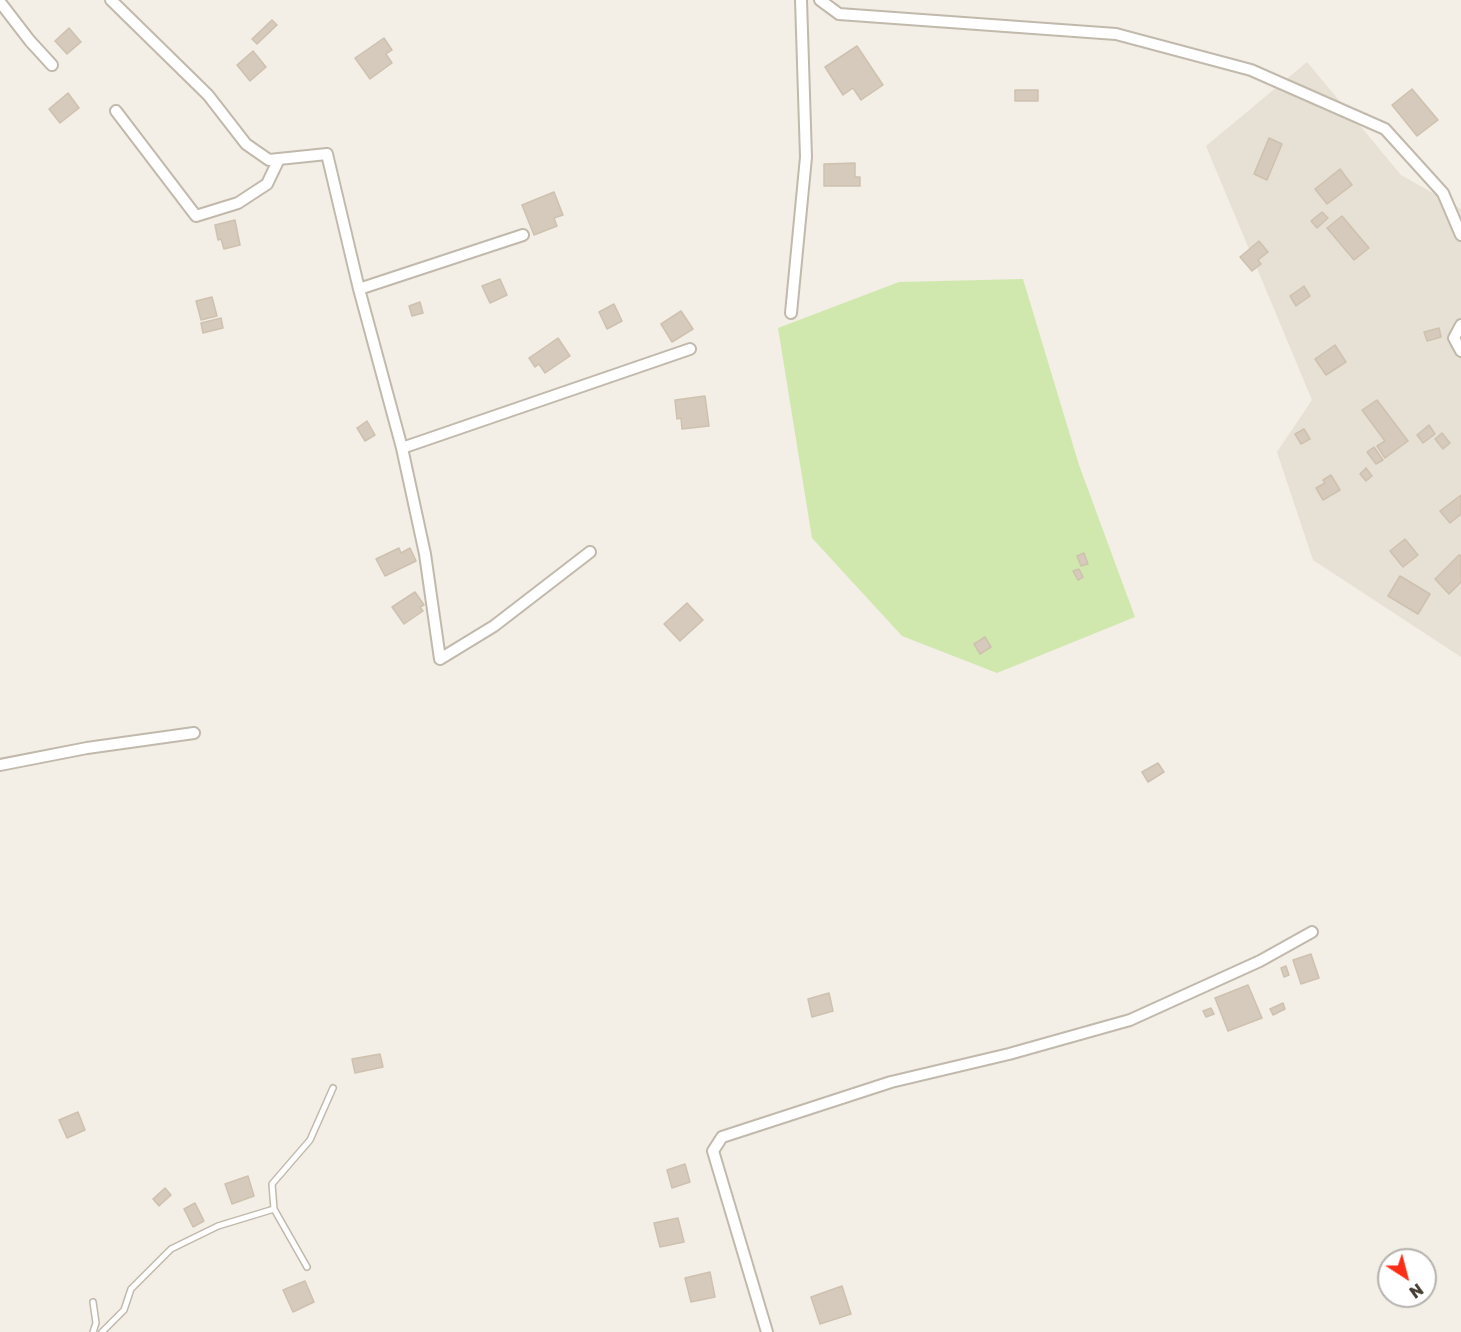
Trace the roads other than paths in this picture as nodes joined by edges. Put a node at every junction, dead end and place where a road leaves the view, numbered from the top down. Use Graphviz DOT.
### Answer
graph roads {
  1 [pos="111,0"];
  2 [pos="801,0"];
  3 [pos="820,0"];
  4 [pos="0,2"];
  5 [pos="52,65"];
  6 [pos="116,111"];
  7 [pos="279,159"];
  8 [pos="524,235"];
  9 [pos="1461,235"];
  10 [pos="359,289"];
  11 [pos="791,312"];
  12 [pos="1461,325"];
  13 [pos="690,349"];
  14 [pos="1461,351"];
  15 [pos="402,448"];
  16 [pos="590,552"];
  17 [pos="194,733"];
  18 [pos="0,765"];
  19 [pos="1312,932"];
  20 [pos="333,1088"];
  21 [pos="274,1209"];
  22 [pos="306,1267"];
  23 [pos="93,1302"];
  24 [pos="93,1332"];
  25 [pos="102,1332"];
  26 [pos="767,1332"];
  1 -- 7 [label="street"];
  2 -- 11 [label="street"];
  3 -- 9 [label="street"];
  4 -- 5 [label="street"];
  6 -- 7 [label="street"];
  7 -- 10 [label="street"];
  8 -- 10 [label="street"];
  10 -- 15 [label="street"];
  12 -- 14 [label="street"];
  13 -- 15 [label="street"];
  15 -- 16 [label="street"];
  17 -- 18 [label="street"];
  19 -- 26 [label="street"];
  20 -- 21 [label="lane"];
  21 -- 22 [label="lane"];
  21 -- 25 [label="lane"];
  23 -- 24 [label="lane"];
}
